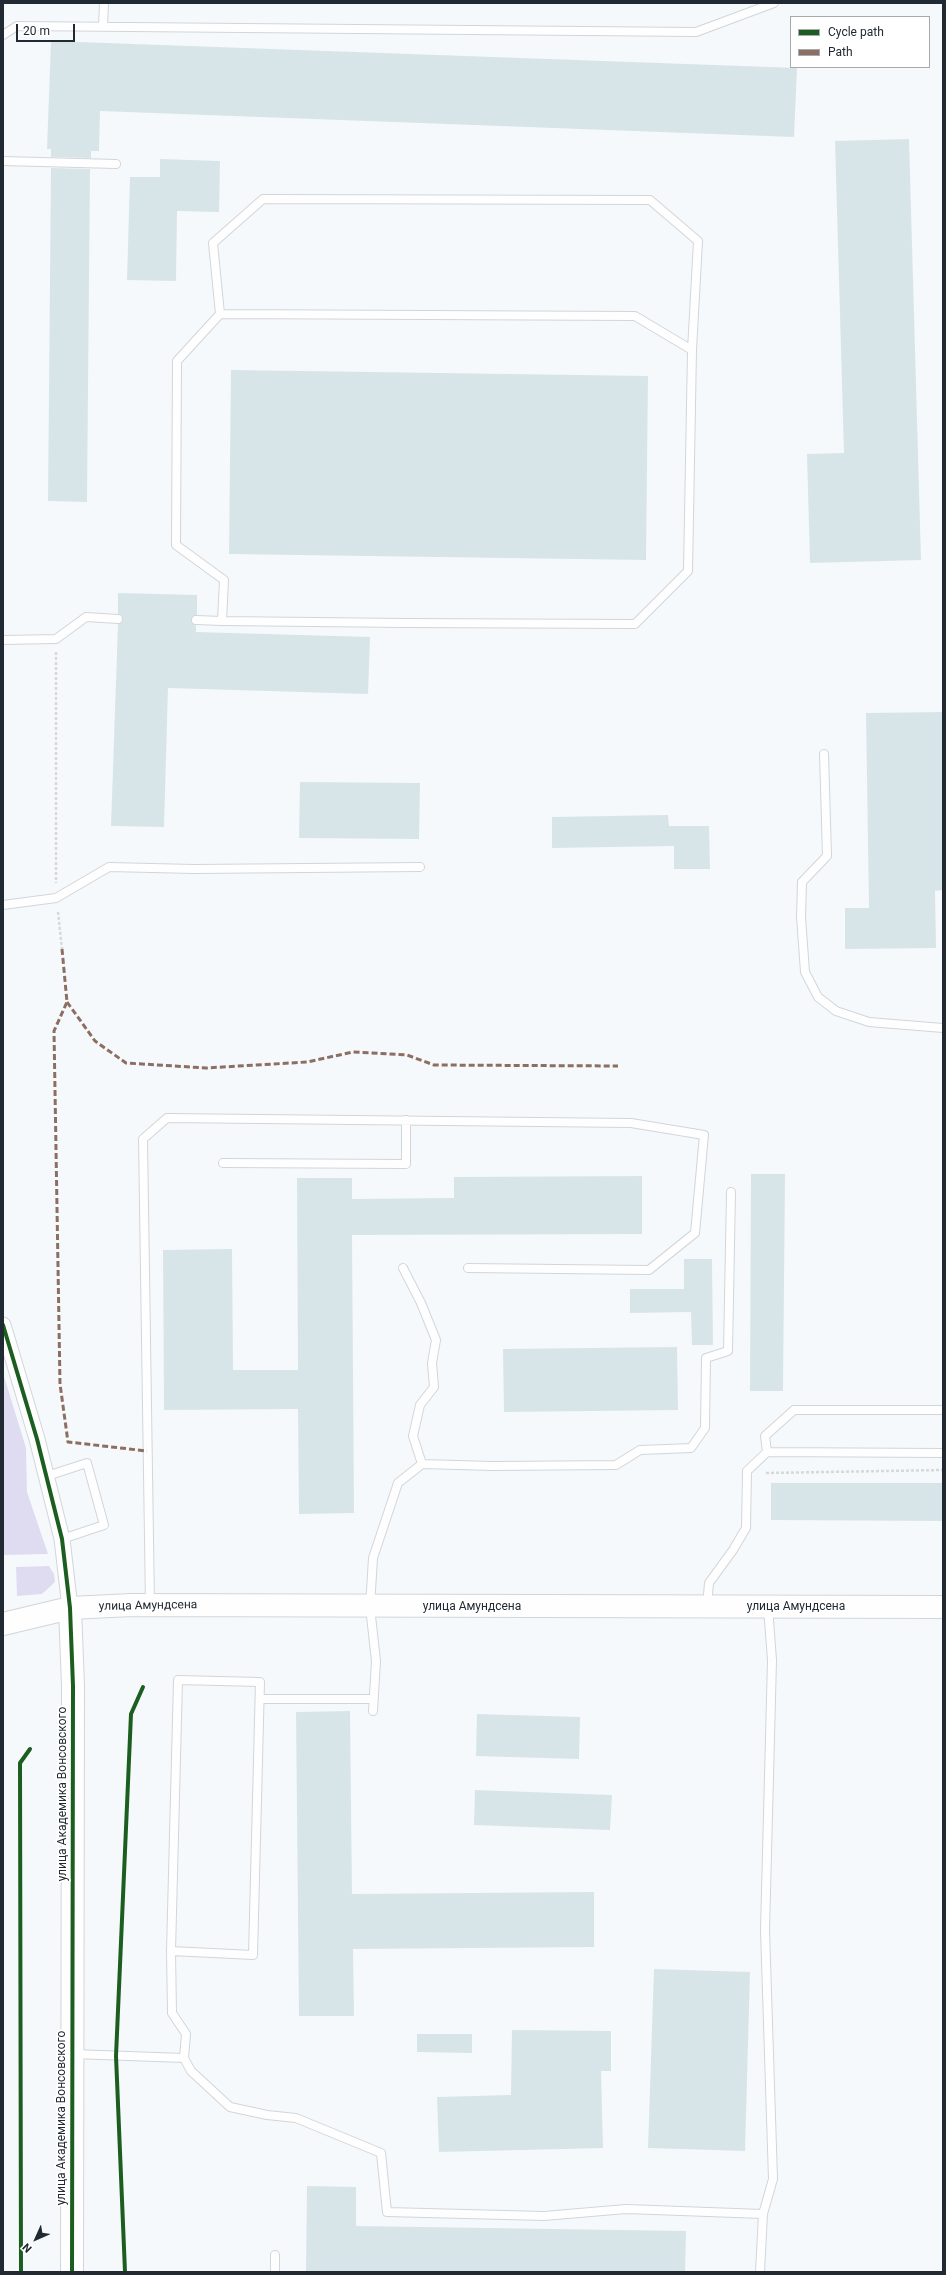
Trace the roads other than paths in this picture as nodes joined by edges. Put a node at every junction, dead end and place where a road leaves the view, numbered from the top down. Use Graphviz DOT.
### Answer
graph roads {
  1 [pos="104,3"];
  2 [pos="774,3"];
  3 [pos="103,26"];
  4 [pos="3,36"];
  5 [pos="3,161"];
  6 [pos="116,164"];
  7 [pos="220,314"];
  8 [pos="692,350"];
  9 [pos="118,619"];
  10 [pos="196,620"];
  11 [pos="222,620"];
  12 [pos="3,640"];
  13 [pos="824,754"];
  14 [pos="420,866"];
  15 [pos="3,906"];
  16 [pos="943,1028"];
  17 [pos="406,1120"];
  18 [pos="223,1163"];
  19 [pos="731,1192"];
  20 [pos="403,1268"];
  21 [pos="468,1268"];
  22 [pos="3,1325"];
  23 [pos="943,1410"];
  24 [pos="768,1452"];
  25 [pos="943,1452"];
  26 [pos="422,1464"];
  27 [pos="47,1476"];
  28 [pos="62,1539"];
  29 [pos="150,1605"];
  30 [pos="370,1607"];
  31 [pos="707,1607"];
  32 [pos="768,1607"];
  33 [pos="943,1607"];
  34 [pos="70,1608"];
  35 [pos="3,1624"];
  36 [pos="260,1698"];
  37 [pos="373,1699"];
  38 [pos="373,1711"];
  39 [pos="171,1951"];
  40 [pos="73,2054"];
  41 [pos="184,2058"];
  42 [pos="763,2214"];
  43 [pos="275,2255"];
  44 [pos="72,2272"];
  45 [pos="276,2272"];
  46 [pos="760,2272"];
  1 -- 3 [label="lane"];
  2 -- 3 [label="lane"];
  3 -- 4 [label="lane"];
  5 -- 6 [label="lane"];
  7 -- 8 [label="lane"];
  7 -- 8 [label="lane"];
  7 -- 11 [label="lane"];
  8 -- 11 [label="lane"];
  9 -- 12 [label="lane"];
  10 -- 11 [label="lane"];
  13 -- 16 [label="lane"];
  14 -- 15 [label="lane"];
  17 -- 18 [label="lane"];
  17 -- 21 [label="lane"];
  17 -- 29 [label="lane"];
  19 -- 26 [label="lane"];
  20 -- 26 [label="lane"];
  22 -- 27 [label="street, улица Академика Вонсовского"];
  23 -- 24 [label="lane"];
  24 -- 25 [label="lane"];
  24 -- 31 [label="lane"];
  26 -- 30 [label="lane"];
  27 -- 28 [label="street, улица Академика Вонсовского"];
  27 -- 28 [label="lane"];
  28 -- 34 [label="street, улица Академика Вонсовского"];
  29 -- 30 [label="main road, улица Амундсена"];
  29 -- 34 [label="main road, улица Амундсена"];
  30 -- 31 [label="main road, улица Амундсена"];
  30 -- 37 [label="lane"];
  31 -- 32 [label="main road, улица Амундсена"];
  32 -- 33 [label="main road, улица Амундсена"];
  32 -- 42 [label="lane"];
  34 -- 35 [label="main road, улица Амундсена"];
  34 -- 40 [label="main road, улица Академика Вонсовского"];
  36 -- 37 [label="lane"];
  36 -- 39 [label="lane"];
  36 -- 39 [label="lane"];
  37 -- 38 [label="lane"];
  39 -- 41 [label="lane"];
  40 -- 41 [label="lane"];
  40 -- 44 [label="main road, улица Академика Вонсовского"];
  41 -- 42 [label="lane"];
  42 -- 46 [label="lane"];
  43 -- 45 [label="lane"];
}
